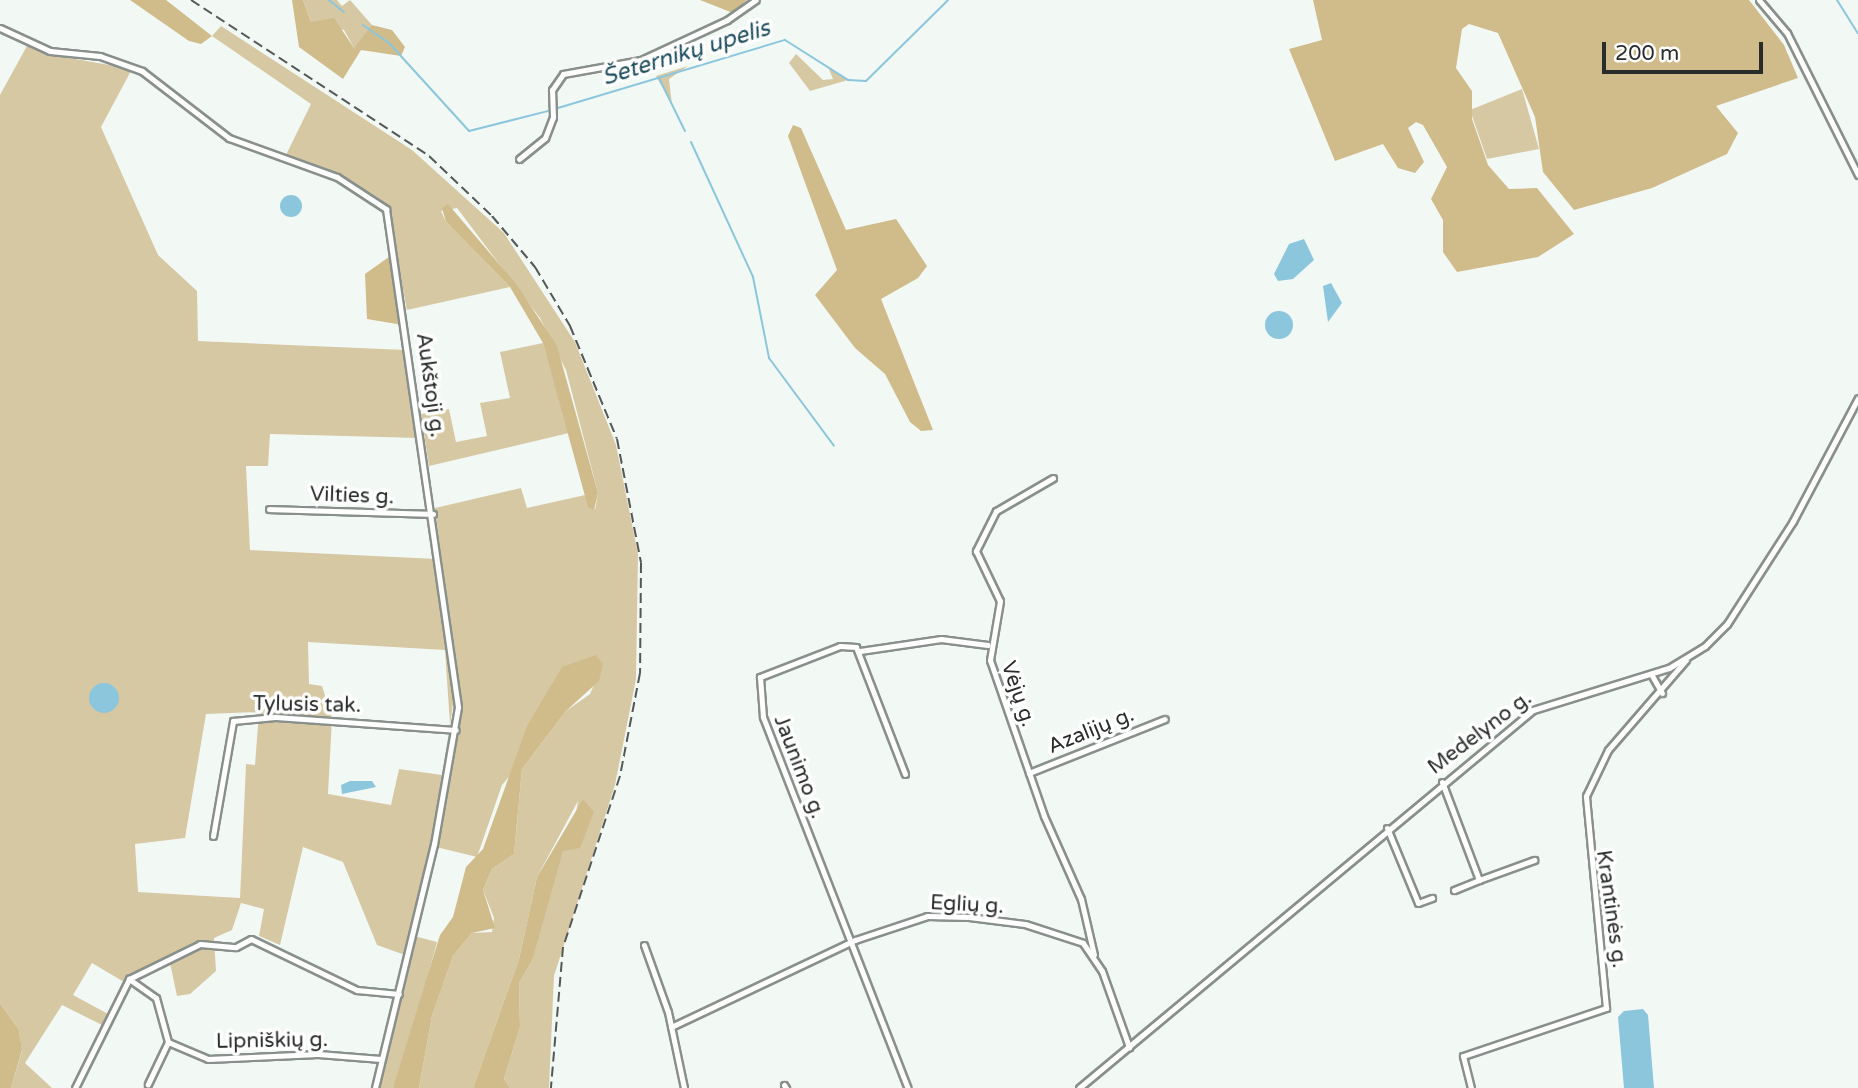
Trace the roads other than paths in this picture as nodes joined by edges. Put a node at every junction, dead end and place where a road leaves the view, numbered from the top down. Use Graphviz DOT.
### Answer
graph roads {
  1 [pos="756,0"];
  2 [pos="1759,0"];
  3 [pos="0,28"];
  4 [pos="519,159"];
  5 [pos="1858,175"];
  6 [pos="1858,398"];
  7 [pos="1053,478"];
  8 [pos="270,509"];
  9 [pos="433,514"];
  10 [pos="988,645"];
  11 [pos="860,651"];
  12 [pos="1686,660"];
  13 [pos="1651,674"];
  14 [pos="1662,693"];
  15 [pos="1164,719"];
  16 [pos="456,730"];
  17 [pos="1029,773"];
  18 [pos="905,774"];
  19 [pos="1441,782"];
  20 [pos="1387,828"];
  21 [pos="213,836"];
  22 [pos="1534,860"];
  23 [pos="1479,880"];
  24 [pos="1454,890"];
  25 [pos="1432,898"];
  26 [pos="855,940"];
  27 [pos="644,945"];
  28 [pos="1094,955"];
  29 [pos="129,979"];
  30 [pos="399,993"];
  31 [pos="671,1027"];
  32 [pos="168,1042"];
  33 [pos="1129,1047"];
  34 [pos="381,1059"];
  35 [pos="148,1084"];
  36 [pos="75,1088"];
  37 [pos="375,1088"];
  38 [pos="684,1088"];
  39 [pos="908,1088"];
  40 [pos="1079,1088"];
  41 [pos="1471,1088"];
  1 -- 4 [label="street"];
  2 -- 5 [label="street"];
  3 -- 9 [label="street, Aukštoji g."];
  6 -- 12 [label="street, Medelyno g."];
  7 -- 10 [label="street, Vėjų g."];
  8 -- 9 [label="street, Vilties g."];
  9 -- 16 [label="street, Aukštoji g."];
  10 -- 11 [label="street"];
  10 -- 17 [label="street, Vėjų g."];
  11 -- 18 [label="street"];
  11 -- 26 [label="street, Jaunimo g."];
  12 -- 13 [label="street, Medelyno g."];
  12 -- 14 [label="street, Krantinės g."];
  13 -- 14 [label="street"];
  13 -- 19 [label="street, Medelyno g."];
  14 -- 41 [label="street, Krantinės g."];
  15 -- 17 [label="street, Azalijų g."];
  16 -- 21 [label="street, Tylusis tak."];
  16 -- 30 [label="street, Aukštoji g."];
  17 -- 28 [label="street, Vėjų g."];
  19 -- 20 [label="street, Medelyno g."];
  19 -- 23 [label="street"];
  20 -- 25 [label="street"];
  20 -- 33 [label="street, Medelyno g."];
  22 -- 23 [label="street"];
  23 -- 24 [label="street"];
  26 -- 28 [label="street, Eglių g."];
  26 -- 31 [label="street, Eglių g."];
  26 -- 39 [label="street, Jaunimo g."];
  27 -- 31 [label="street"];
  28 -- 33 [label="street"];
  29 -- 30 [label="street"];
  29 -- 32 [label="street"];
  29 -- 36 [label="street"];
  30 -- 34 [label="street, Aukštoji g."];
  31 -- 38 [label="street"];
  32 -- 34 [label="street, Lipniškių g."];
  32 -- 35 [label="street"];
  33 -- 40 [label="street, Medelyno g."];
  34 -- 37 [label="street, Aukštoji g."];
}
